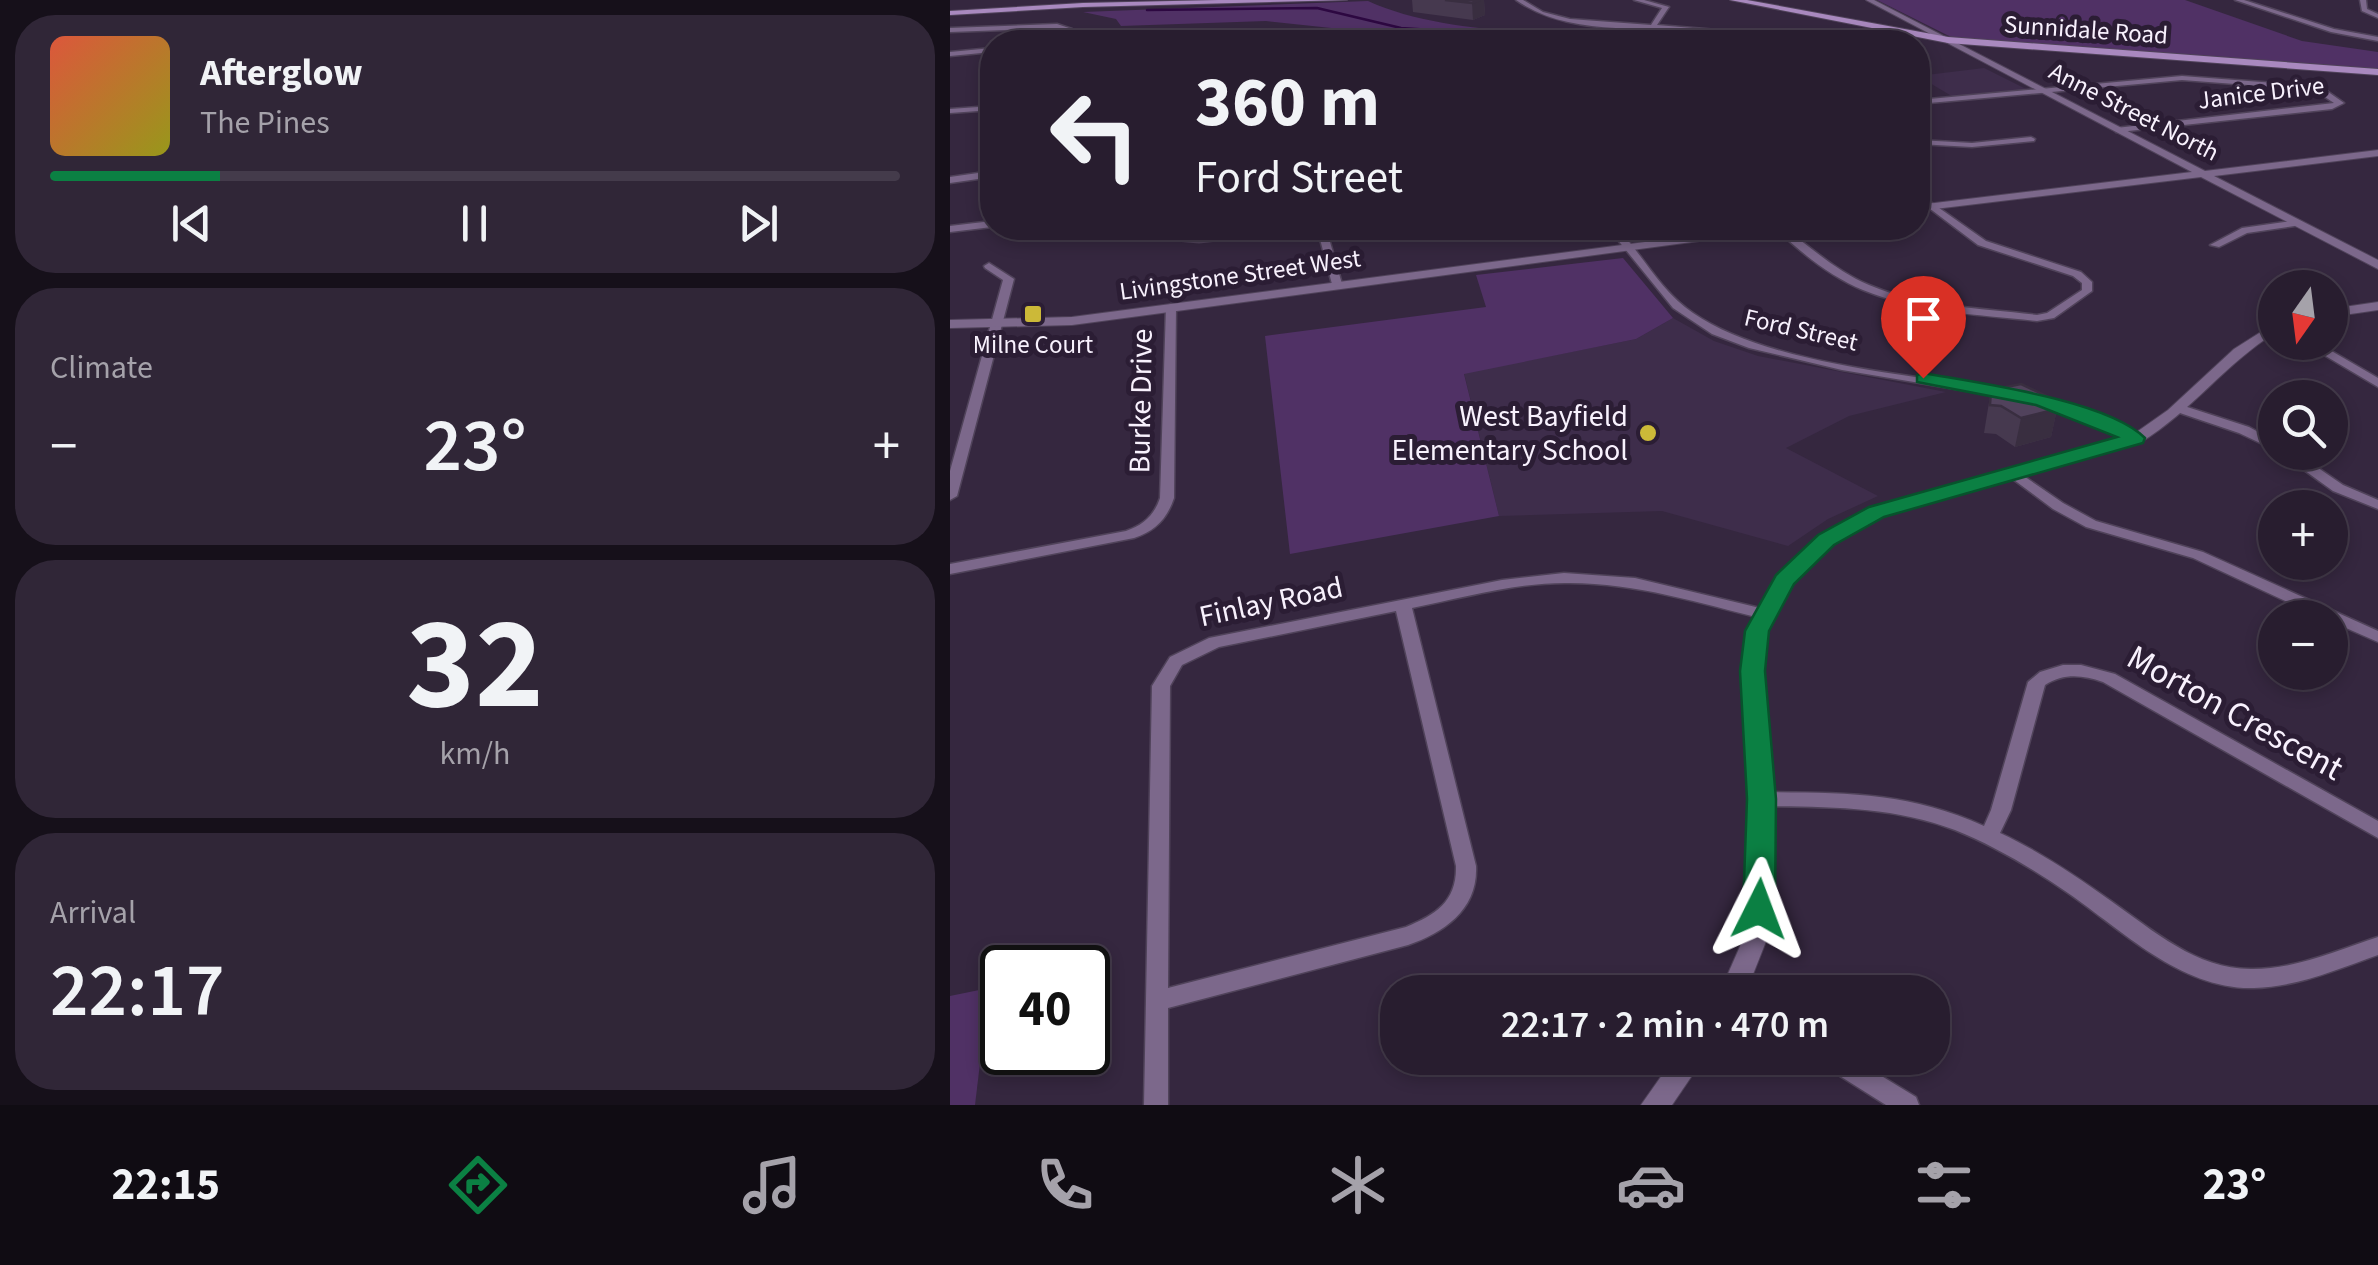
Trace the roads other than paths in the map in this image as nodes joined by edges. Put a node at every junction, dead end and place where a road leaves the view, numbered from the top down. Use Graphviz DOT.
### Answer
graph roads {
  1 [pos="1343,0"];
  2 [pos="1519,0"];
  3 [pos="1638,0"];
  4 [pos="1734,0"];
  5 [pos="1869,0"];
  6 [pos="2238,0"];
  7 [pos="2363,0"];
  8 [pos="950,13"];
  9 [pos="2378,16"];
  10 [pos="1654,25"];
  11 [pos="950,30"];
  12 [pos="1070,30"];
  13 [pos="1723,30"];
  14 [pos="1894,30"];
  15 [pos="1928,30"];
  16 [pos="1930,31"];
  17 [pos="1930,37"];
  18 [pos="2378,39"];
  19 [pos="1948,40"];
  20 [pos="1988,43"];
  21 [pos="980,51"];
  22 [pos="1970,53"];
  23 [pos="950,54"];
  24 [pos="2378,72"];
  25 [pos="2044,91"];
  26 [pos="1930,101"];
  27 [pos="980,109"];
  28 [pos="950,111"];
  29 [pos="2119,130"];
  30 [pos="2031,138"];
  31 [pos="1930,142"];
  32 [pos="2378,153"];
  33 [pos="2206,174"];
  34 [pos="980,176"];
  35 [pos="950,180"];
  36 [pos="1932,206"];
  37 [pos="2298,223"];
  38 [pos="980,225"];
  39 [pos="950,228"];
  40 [pos="1324,240"];
  41 [pos="1625,240"];
  42 [pos="1680,240"];
  43 [pos="1793,240"];
  44 [pos="2216,245"];
  45 [pos="1631,246"];
  46 [pos="2378,264"];
  47 [pos="989,266"];
  48 [pos="1337,284"];
  49 [pos="2378,306"];
  50 [pos="1171,307"];
  51 [pos="2348,310"];
  52 [pos="950,324"];
  53 [pos="999,326"];
  54 [pos="2258,339"];
  55 [pos="2338,360"];
  56 [pos="2378,383"];
  57 [pos="2181,409"];
  58 [pos="2258,437"];
  59 [pos="2136,438"];
  60 [pos="955,458"];
  61 [pos="2312,470"];
  62 [pos="2015,474"];
  63 [pos="950,496"];
  64 [pos="2378,505"];
  65 [pos="950,570"];
  66 [pos="1404,605"];
  67 [pos="1764,614"];
  68 [pos="2378,637"];
  69 [pos="1761,799"];
  70 [pos="2378,830"];
  71 [pos="1990,834"];
  72 [pos="2378,946"];
  73 [pos="1740,975"];
  74 [pos="1156,1001"];
  75 [pos="1677,1075"];
  76 [pos="1859,1075"];
  77 [pos="1156,1105"];
  78 [pos="1655,1105"];
  79 [pos="1907,1105"];
  1 -- 8 [label="main road"];
  2 -- 10 [label="street"];
  3 -- 10 [label="street"];
  4 -- 14 [label="main road, Sunnidale Road"];
  5 -- 15 [label="street, Anne Street North"];
  6 -- 18 [label="street"];
  7 -- 9 [label="street"];
  10 -- 13 [label="street"];
  11 -- 12 [label="street"];
  16 -- 19 [label="street, Anne Street North"];
  17 -- 19 [label="main road, Sunnidale Road"];
  19 -- 20 [label="main road, Sunnidale Road"];
  19 -- 22 [label="street, Anne Street North"];
  20 -- 22 [label="main road"];
  20 -- 24 [label="main road, Sunnidale Road"];
  21 -- 23 [label="street"];
  22 -- 25 [label="street, Anne Street North"];
  25 -- 26 [label="street, Janice Drive"];
  25 -- 29 [label="street, Anne Street North"];
  25 -- 29 [label="street, Janice Drive"];
  27 -- 28 [label="street"];
  29 -- 33 [label="street, Anne Street North"];
  30 -- 31 [label="street"];
  32 -- 33 [label="street"];
  33 -- 36 [label="street"];
  33 -- 37 [label="street, Anne Street North"];
  34 -- 35 [label="street"];
  36 -- 43 [label="street"];
  37 -- 44 [label="street"];
  37 -- 46 [label="street, Anne Street North"];
  38 -- 39 [label="street"];
  40 -- 48 [label="street"];
  41 -- 45 [label="street, Ford Street"];
  42 -- 45 [label="street, Livingstone Street West"];
  45 -- 48 [label="street, Livingstone Street West"];
  45 -- 59 [label="street, Ford Street"];
  47 -- 53 [label="street"];
  48 -- 50 [label="street, Livingstone Street West"];
  49 -- 51 [label="street"];
  50 -- 53 [label="street, Livingstone Street West"];
  50 -- 65 [label="street, Burke Drive"];
  52 -- 53 [label="street, Livingstone Street West"];
  53 -- 60 [label="street"];
  54 -- 57 [label="street"];
  55 -- 56 [label="street"];
  57 -- 58 [label="street"];
  57 -- 59 [label="street"];
  59 -- 62 [label="street"];
  60 -- 63 [label="street"];
  61 -- 64 [label="street"];
  62 -- 67 [label="street"];
  62 -- 68 [label="street"];
  66 -- 67 [label="street, Finlay Road"];
  66 -- 74 [label="street, Finlay Road"];
  66 -- 74 [label="street"];
  67 -- 69 [label="street"];
  69 -- 71 [label="street"];
  69 -- 73 [label="street"];
  70 -- 71 [label="street, Morton Crescent"];
  71 -- 72 [label="street"];
  74 -- 77 [label="street, Finlay Road"];
  75 -- 78 [label="street"];
  76 -- 79 [label="street"];
}
